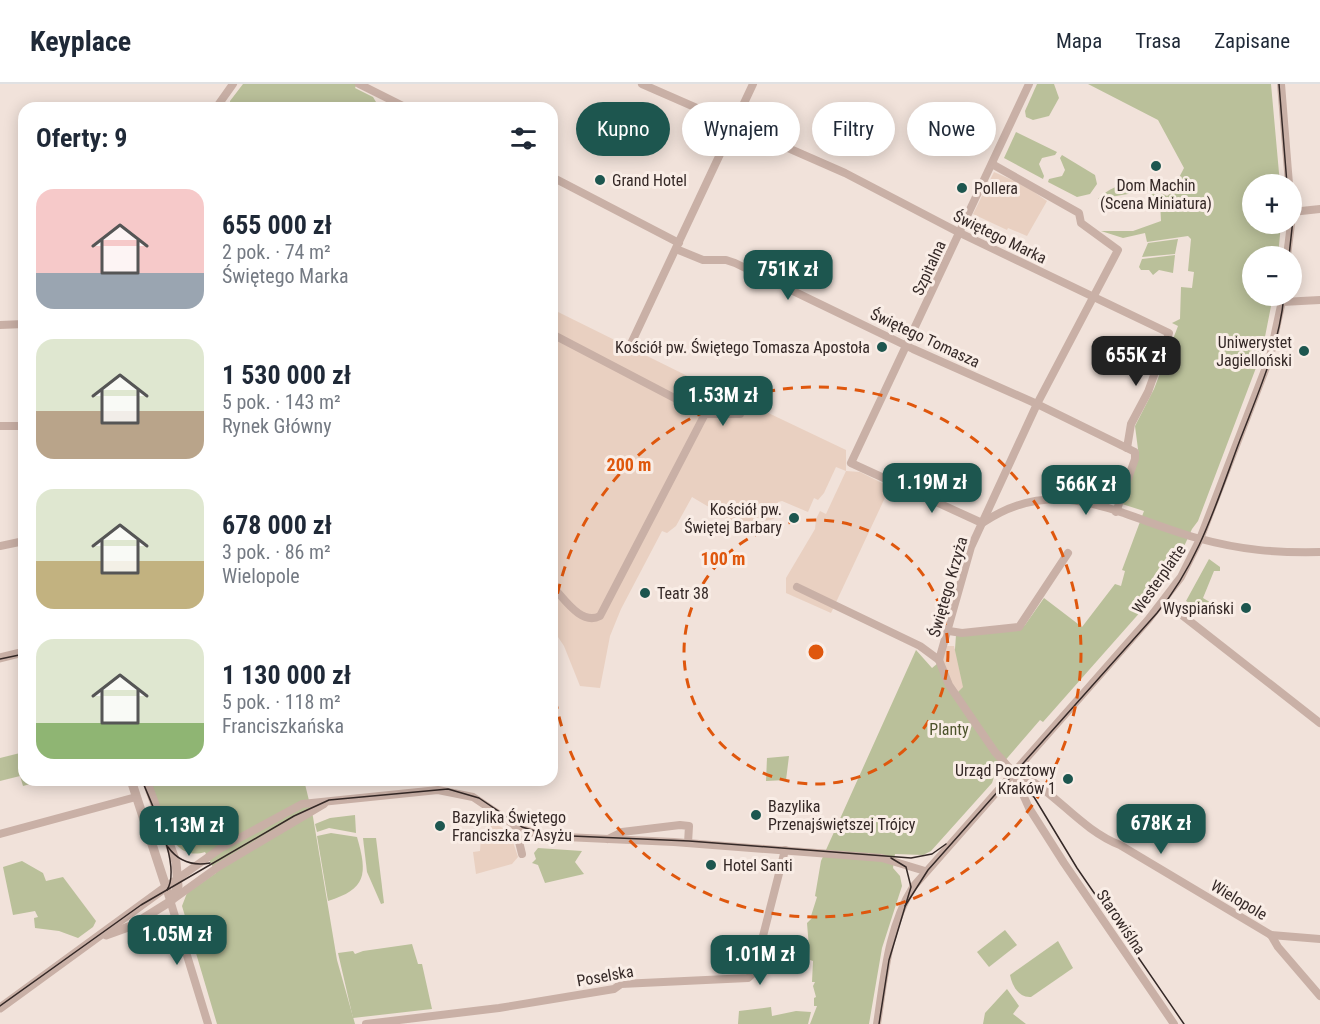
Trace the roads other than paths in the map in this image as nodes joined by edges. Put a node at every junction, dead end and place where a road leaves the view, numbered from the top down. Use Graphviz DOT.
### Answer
graph roads {
  1 [pos="233,84"];
  2 [pos="359,84"];
  3 [pos="642,84"];
  4 [pos="753,84"];
  5 [pos="1029,84"];
  6 [pos="1281,84"];
  7 [pos="220,102"];
  8 [pos="395,102"];
  9 [pos="682,102"];
  10 [pos="745,102"];
  11 [pos="800,154"];
  12 [pos="720,156"];
  13 [pos="992,164"];
  14 [pos="1288,174"];
  15 [pos="558,180"];
  16 [pos="1320,208"];
  17 [pos="1302,211"];
  18 [pos="960,233"];
  19 [pos="678,246"];
  20 [pos="1094,297"];
  21 [pos="1302,300"];
  22 [pos="1320,300"];
  23 [pos="1281,306"];
  24 [pos="18,324"];
  25 [pos="0,325"];
  26 [pos="558,337"];
  27 [pos="907,346"];
  28 [pos="629,348"];
  29 [pos="1037,404"];
  30 [pos="705,414"];
  31 [pos="740,414"];
  32 [pos="0,426"];
  33 [pos="18,426"];
  34 [pos="1127,448"];
  35 [pos="1116,512"];
  36 [pos="982,523"];
  37 [pos="1200,539"];
  38 [pos="18,543"];
  39 [pos="0,546"];
  40 [pos="1068,552"];
  41 [pos="1320,552"];
  42 [pos="797,586"];
  43 [pos="558,592"];
  44 [pos="1164,601"];
  45 [pos="949,631"];
  46 [pos="18,654"];
  47 [pos="0,658"];
  48 [pos="939,660"];
  49 [pos="1320,723"];
  50 [pos="1012,772"];
  51 [pos="133,786"];
  52 [pos="149,786"];
  53 [pos="452,786"];
  54 [pos="452,791"];
  55 [pos="136,797"];
  56 [pos="326,803"];
  57 [pos="517,826"];
  58 [pos="0,834"];
  59 [pos="607,840"];
  60 [pos="688,843"];
  61 [pos="785,850"];
  62 [pos="522,854"];
  63 [pos="925,871"];
  64 [pos="179,878"];
  65 [pos="166,887"];
  66 [pos="171,901"];
  67 [pos="1271,934"];
  68 [pos="100,936"];
  69 [pos="1320,939"];
  70 [pos="1320,996"];
  71 [pos="0,1008"];
  72 [pos="208,1024"];
  73 [pos="366,1024"];
  74 [pos="877,1024"];
  75 [pos="1174,1024"];
  1 -- 7 [label="street"];
  2 -- 8 [label="street"];
  3 -- 9 [label="street, Świętego Marka"];
  4 -- 10 [label="street"];
  5 -- 13 [label="street, Szpitalna"];
  6 -- 14 [label="street"];
  11 -- 18 [label="street, Świętego Marka"];
  12 -- 19 [label="street"];
  13 -- 18 [label="street, Szpitalna"];
  13 -- 20 [label="street, Świętego Krzyża"];
  15 -- 19 [label="street, Świętego Tomasza"];
  16 -- 17 [label="street"];
  18 -- 20 [label="street, Świętego Marka"];
  18 -- 27 [label="street, Szpitalna"];
  19 -- 27 [label="street, Świętego Tomasza"];
  19 -- 28 [label="street"];
  20 -- 29 [label="street, Świętego Krzyża"];
  20 -- 34 [label="street, Świętego Marka"];
  21 -- 22 [label="street"];
  23 -- 37 [label="street, Westerplatte"];
  24 -- 25 [label="street"];
  26 -- 30 [label="street"];
  27 -- 29 [label="street, Świętego Tomasza"];
  27 -- 36 [label="street, Szpitalna"];
  29 -- 34 [label="street, Świętego Tomasza"];
  29 -- 36 [label="street, Świętego Krzyża"];
  30 -- 31 [label="street"];
  30 -- 43 [label="street"];
  32 -- 33 [label="street"];
  34 -- 35 [label="street, Świętego Marka"];
  35 -- 36 [label="street"];
  35 -- 37 [label="street"];
  36 -- 45 [label="street, Świętego Krzyża"];
  37 -- 41 [label="street"];
  37 -- 44 [label="street, Westerplatte"];
  38 -- 39 [label="street"];
  40 -- 45 [label="street"];
  42 -- 48 [label="street"];
  44 -- 49 [label="street"];
  44 -- 50 [label="street, Westerplatte"];
  45 -- 48 [label="street, Świętego Krzyża"];
  46 -- 47 [label="street"];
  48 -- 50 [label="street"];
  50 -- 63 [label="street, Westerplatte"];
  50 -- 67 [label="street, Wielopole"];
  50 -- 75 [label="street, Starowiślna"];
  51 -- 55 [label="street"];
  52 -- 64 [label="street"];
  53 -- 54 [label="street"];
  54 -- 56 [label="street"];
  54 -- 57 [label="street"];
  55 -- 58 [label="street"];
  55 -- 65 [label="street"];
  56 -- 64 [label="street"];
  56 -- 66 [label="street"];
  57 -- 59 [label="street"];
  57 -- 62 [label="street"];
  59 -- 60 [label="street"];
  59 -- 60 [label="street"];
  60 -- 61 [label="street"];
  61 -- 63 [label="street"];
  61 -- 73 [label="street, Poselska"];
  63 -- 74 [label="street, Westerplatte"];
  64 -- 65 [label="street"];
  64 -- 66 [label="street"];
  65 -- 66 [label="street"];
  65 -- 68 [label="street"];
  66 -- 68 [label="street"];
  66 -- 72 [label="street"];
  67 -- 69 [label="street, Wielopole"];
  67 -- 70 [label="street, Wielopole"];
  68 -- 71 [label="street"];
}
